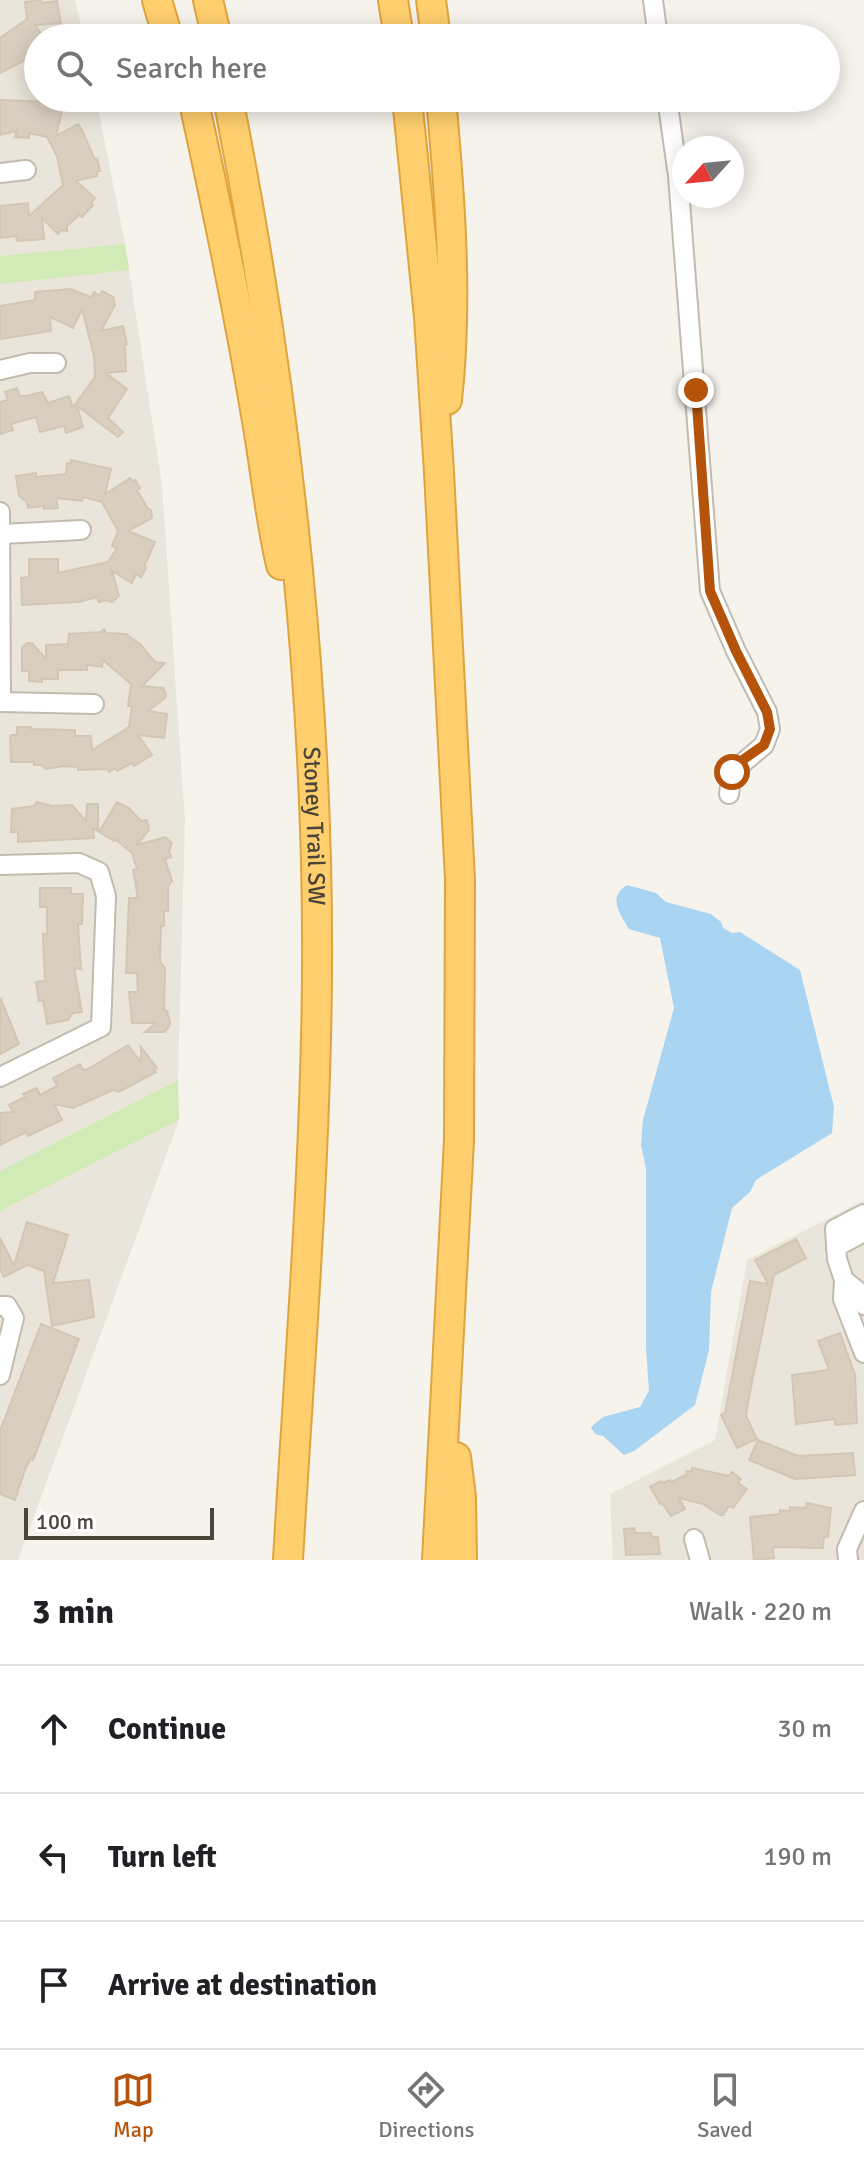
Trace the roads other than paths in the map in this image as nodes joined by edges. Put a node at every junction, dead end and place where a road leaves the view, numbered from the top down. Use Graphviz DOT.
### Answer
graph roads {
  1 [pos="157,0"];
  2 [pos="171,0"];
  3 [pos="208,0"];
  4 [pos="393,0"];
  5 [pos="431,0"];
  6 [pos="653,0"];
  7 [pos="164,24"];
  8 [pos="177,24"];
  9 [pos="214,24"];
  10 [pos="397,24"];
  11 [pos="434,24"];
  12 [pos="656,24"];
  13 [pos="188,112"];
  14 [pos="196,112"];
  15 [pos="230,112"];
  16 [pos="408,112"];
  17 [pos="442,112"];
  18 [pos="669,112"];
  19 [pos="26,170"];
  20 [pos="0,173"];
  21 [pos="220,222"];
  22 [pos="56,363"];
  23 [pos="0,370"];
  24 [pos="439,472"];
  25 [pos="0,512"];
  26 [pos="81,530"];
  27 [pos="2,534"];
  28 [pos="304,659"];
  29 [pos="1,702"];
  30 [pos="94,704"];
  31 [pos="729,794"];
  32 [pos="0,865"];
  33 [pos="0,1077"];
  34 [pos="864,1214"];
  35 [pos="864,1232"];
  36 [pos="836,1247"];
  37 [pos="844,1280"];
  38 [pos="864,1305"];
  39 [pos="0,1306"];
  40 [pos="864,1353"];
  41 [pos="0,1375"];
  42 [pos="446,1382"];
  43 [pos="864,1511"];
  44 [pos="694,1539"];
  45 [pos="864,1552"];
  46 [pos="288,1560"];
  47 [pos="437,1560"];
  48 [pos="462,1560"];
  49 [pos="700,1560"];
  50 [pos="848,1560"];
  51 [pos="856,1560"];
  1 -- 7 [label="highway"];
  2 -- 8 [label="highway"];
  3 -- 9 [label="highway"];
  4 -- 10 [label="highway"];
  5 -- 11 [label="highway"];
  6 -- 12 [label="street"];
  13 -- 21 [label="highway"];
  14 -- 21 [label="highway"];
  15 -- 28 [label="highway, Stoney Trail SW"];
  16 -- 24 [label="highway"];
  17 -- 24 [label="highway"];
  18 -- 31 [label="street"];
  19 -- 20 [label="street"];
  21 -- 28 [label="highway"];
  22 -- 23 [label="street"];
  24 -- 42 [label="highway"];
  25 -- 27 [label="street"];
  26 -- 27 [label="street"];
  27 -- 29 [label="street"];
  28 -- 46 [label="highway, Stoney Trail SW"];
  29 -- 30 [label="street"];
  32 -- 33 [label="street"];
  34 -- 36 [label="street"];
  35 -- 36 [label="street"];
  36 -- 37 [label="street"];
  37 -- 38 [label="street"];
  37 -- 40 [label="street"];
  39 -- 41 [label="street"];
  42 -- 47 [label="highway"];
  42 -- 48 [label="highway"];
  43 -- 50 [label="street"];
  44 -- 49 [label="street"];
  45 -- 51 [label="street"];
}
